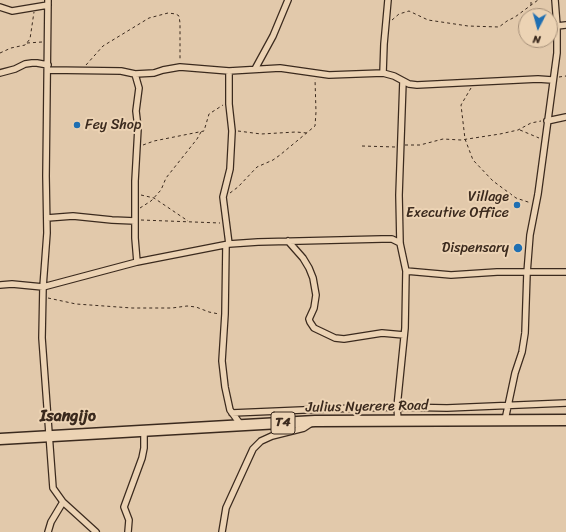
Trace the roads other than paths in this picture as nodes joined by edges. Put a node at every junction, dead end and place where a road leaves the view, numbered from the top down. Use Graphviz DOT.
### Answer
graph roads {
  1 [pos="288,0"];
  2 [pos="388,0"];
  3 [pos="48,2"];
  4 [pos="0,7"];
  5 [pos="556,48"];
  6 [pos="48,67"];
  7 [pos="255,69"];
  8 [pos="229,71"];
  9 [pos="0,73"];
  10 [pos="384,73"];
  11 [pos="134,74"];
  12 [pos="552,80"];
  13 [pos="403,81"];
  14 [pos="566,117"];
  15 [pos="547,121"];
  16 [pos="47,218"];
  17 [pos="135,220"];
  18 [pos="400,235"];
  19 [pos="392,239"];
  20 [pos="288,241"];
  21 [pos="400,243"];
  22 [pos="227,245"];
  23 [pos="137,262"];
  24 [pos="406,271"];
  25 [pos="566,272"];
  26 [pos="527,273"];
  27 [pos="0,286"];
  28 [pos="43,287"];
  29 [pos="404,335"];
  30 [pos="566,403"];
  31 [pos="509,405"];
  32 [pos="397,407"];
  33 [pos="232,413"];
  34 [pos="398,420"];
  35 [pos="505,420"];
  36 [pos="566,420"];
  37 [pos="314,421"];
  38 [pos="241,425"];
  39 [pos="144,431"];
  40 [pos="49,436"];
  41 [pos="0,439"];
  42 [pos="64,502"];
  43 [pos="48,532"];
  44 [pos="96,532"];
  45 [pos="128,532"];
  46 [pos="222,532"];
  1 -- 7 [label="street"];
  2 -- 10 [label="street"];
  3 -- 4 [label="street"];
  3 -- 6 [label="street"];
  5 -- 12 [label="street"];
  6 -- 9 [label="street"];
  6 -- 11 [label="street"];
  6 -- 16 [label="street"];
  7 -- 8 [label="street"];
  7 -- 10 [label="street"];
  8 -- 11 [label="street"];
  8 -- 22 [label="street"];
  10 -- 13 [label="street"];
  11 -- 17 [label="street"];
  12 -- 13 [label="street"];
  12 -- 15 [label="street"];
  13 -- 18 [label="street"];
  14 -- 15 [label="street"];
  15 -- 26 [label="street"];
  16 -- 17 [label="street"];
  16 -- 28 [label="street"];
  17 -- 23 [label="street"];
  18 -- 19 [label="street"];
  18 -- 21 [label="street"];
  19 -- 20 [label="street"];
  19 -- 21 [label="street"];
  20 -- 22 [label="street"];
  20 -- 29 [label="street"];
  21 -- 24 [label="street"];
  22 -- 23 [label="street"];
  22 -- 33 [label="street"];
  23 -- 28 [label="street"];
  24 -- 26 [label="street"];
  24 -- 29 [label="street"];
  25 -- 26 [label="street"];
  26 -- 31 [label="street"];
  27 -- 28 [label="street"];
  28 -- 40 [label="street"];
  29 -- 32 [label="street"];
  30 -- 31 [label="street"];
  31 -- 32 [label="street"];
  31 -- 35 [label="street"];
  32 -- 33 [label="street"];
  32 -- 34 [label="street"];
  33 -- 38 [label="street"];
  34 -- 35 [label="highway, Julius Nyerere Road / T4"];
  34 -- 37 [label="highway, Julius Nyerere Road / T4"];
  35 -- 36 [label="highway, Julius Nyerere Road / T4"];
  37 -- 38 [label="highway, Julius Nyerere Road / T4"];
  37 -- 46 [label="street"];
  38 -- 39 [label="highway, Julius Nyerere Road / T4"];
  39 -- 40 [label="highway, Julius Nyerere Road / T4"];
  39 -- 45 [label="street"];
  40 -- 41 [label="highway, Julius Nyerere Road / T4"];
  40 -- 42 [label="street"];
  42 -- 43 [label="street"];
  42 -- 44 [label="street"];
}
